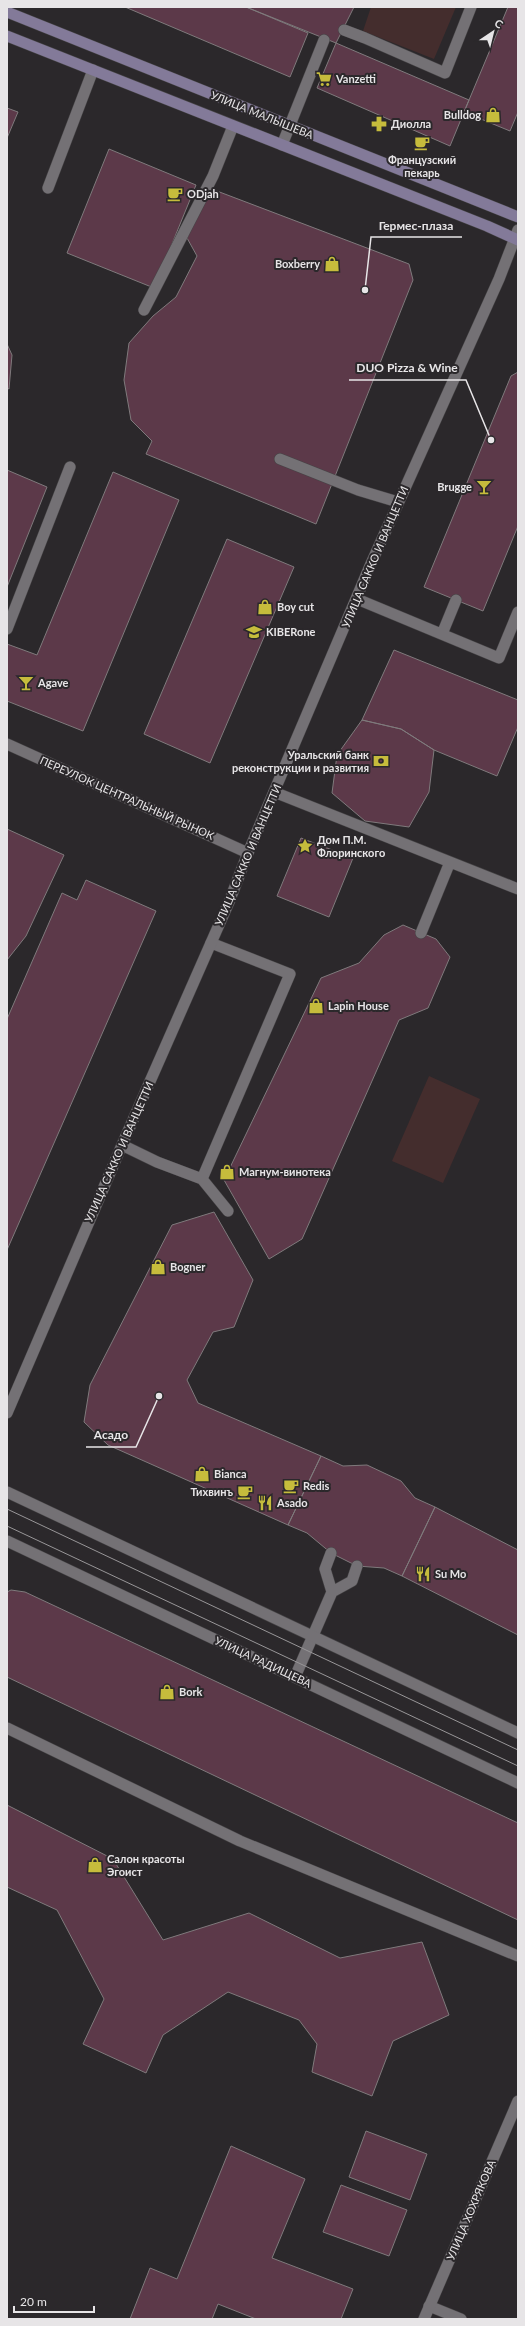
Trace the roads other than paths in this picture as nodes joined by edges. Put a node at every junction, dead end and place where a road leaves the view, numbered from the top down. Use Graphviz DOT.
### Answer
graph roads {
  1 [pos="471,7"];
  2 [pos="7,12"];
  3 [pos="344,30"];
  4 [pos="7,36"];
  5 [pos="324,40"];
  6 [pos="93,70"];
  7 [pos="233,126"];
  8 [pos="289,126"];
  9 [pos="282,145"];
  10 [pos="48,188"];
  11 [pos="518,217"];
  12 [pos="517,236"];
  13 [pos="144,310"];
  14 [pos="280,460"];
  15 [pos="70,467"];
  16 [pos="398,502"];
  17 [pos="357,599"];
  18 [pos="456,600"];
  19 [pos="518,612"];
  20 [pos="7,629"];
  21 [pos="442,634"];
  22 [pos="7,744"];
  23 [pos="274,792"];
  24 [pos="248,853"];
  25 [pos="450,862"];
  26 [pos="518,889"];
  27 [pos="421,932"];
  28 [pos="211,943"];
  29 [pos="122,1145"];
  30 [pos="202,1179"];
  31 [pos="228,1211"];
  32 [pos="7,1413"];
  33 [pos="7,1492"];
  34 [pos="7,1541"];
  35 [pos="331,1553"];
  36 [pos="357,1566"];
  37 [pos="332,1592"];
  38 [pos="313,1636"];
  39 [pos="295,1677"];
  40 [pos="7,1728"];
  41 [pos="518,1733"];
  42 [pos="518,1783"];
  43 [pos="518,1956"];
  44 [pos="518,2101"];
  45 [pos="429,2306"];
  46 [pos="424,2319"];
  47 [pos="461,2319"];
  1 -- 3 [label="street"];
  2 -- 8 [label="main road, УЛИЦА МАЛЫШЕВА"];
  4 -- 6 [label="main road, УЛИЦА МАЛЫШЕВА"];
  5 -- 8 [label="street"];
  6 -- 7 [label="main road, УЛИЦА МАЛЫШЕВА"];
  6 -- 10 [label="street"];
  7 -- 9 [label="main road, УЛИЦА МАЛЫШЕВА"];
  7 -- 13 [label="street"];
  8 -- 9 [label="street"];
  8 -- 11 [label="main road, УЛИЦА МАЛЫШЕВА"];
  9 -- 12 [label="main road, УЛИЦА МАЛЫШЕВА"];
  12 -- 16 [label="street, УЛИЦА САККО И ВАНЦЕТТИ"];
  14 -- 16 [label="street"];
  15 -- 20 [label="street"];
  16 -- 17 [label="street, УЛИЦА САККО И ВАНЦЕТТИ"];
  17 -- 21 [label="street"];
  17 -- 23 [label="street, УЛИЦА САККО И ВАНЦЕТТИ"];
  18 -- 21 [label="street"];
  19 -- 21 [label="street"];
  22 -- 24 [label="street, ПЕРЕУЛОК ЦЕНТРАЛЬНЫЙ РЫНОК"];
  23 -- 24 [label="street, УЛИЦА САККО И ВАНЦЕТТИ"];
  23 -- 25 [label="street"];
  24 -- 28 [label="street, УЛИЦА САККО И ВАНЦЕТТИ"];
  25 -- 26 [label="street"];
  25 -- 27 [label="street"];
  28 -- 29 [label="street, УЛИЦА САККО И ВАНЦЕТТИ"];
  28 -- 30 [label="street"];
  29 -- 30 [label="street"];
  29 -- 32 [label="street, УЛИЦА САККО И ВАНЦЕТТИ"];
  30 -- 31 [label="street"];
  33 -- 38 [label="street"];
  34 -- 39 [label="street, УЛИЦА РАДИЩЕВА"];
  35 -- 37 [label="street"];
  36 -- 37 [label="street"];
  37 -- 38 [label="street"];
  38 -- 39 [label="street"];
  38 -- 41 [label="street"];
  39 -- 42 [label="street, УЛИЦА РАДИЩЕВА"];
  40 -- 43 [label="street"];
  44 -- 45 [label="street, УЛИЦА ХОХРЯКОВА"];
  45 -- 46 [label="street, УЛИЦА ХОХРЯКОВА"];
  45 -- 47 [label="street"];
}
